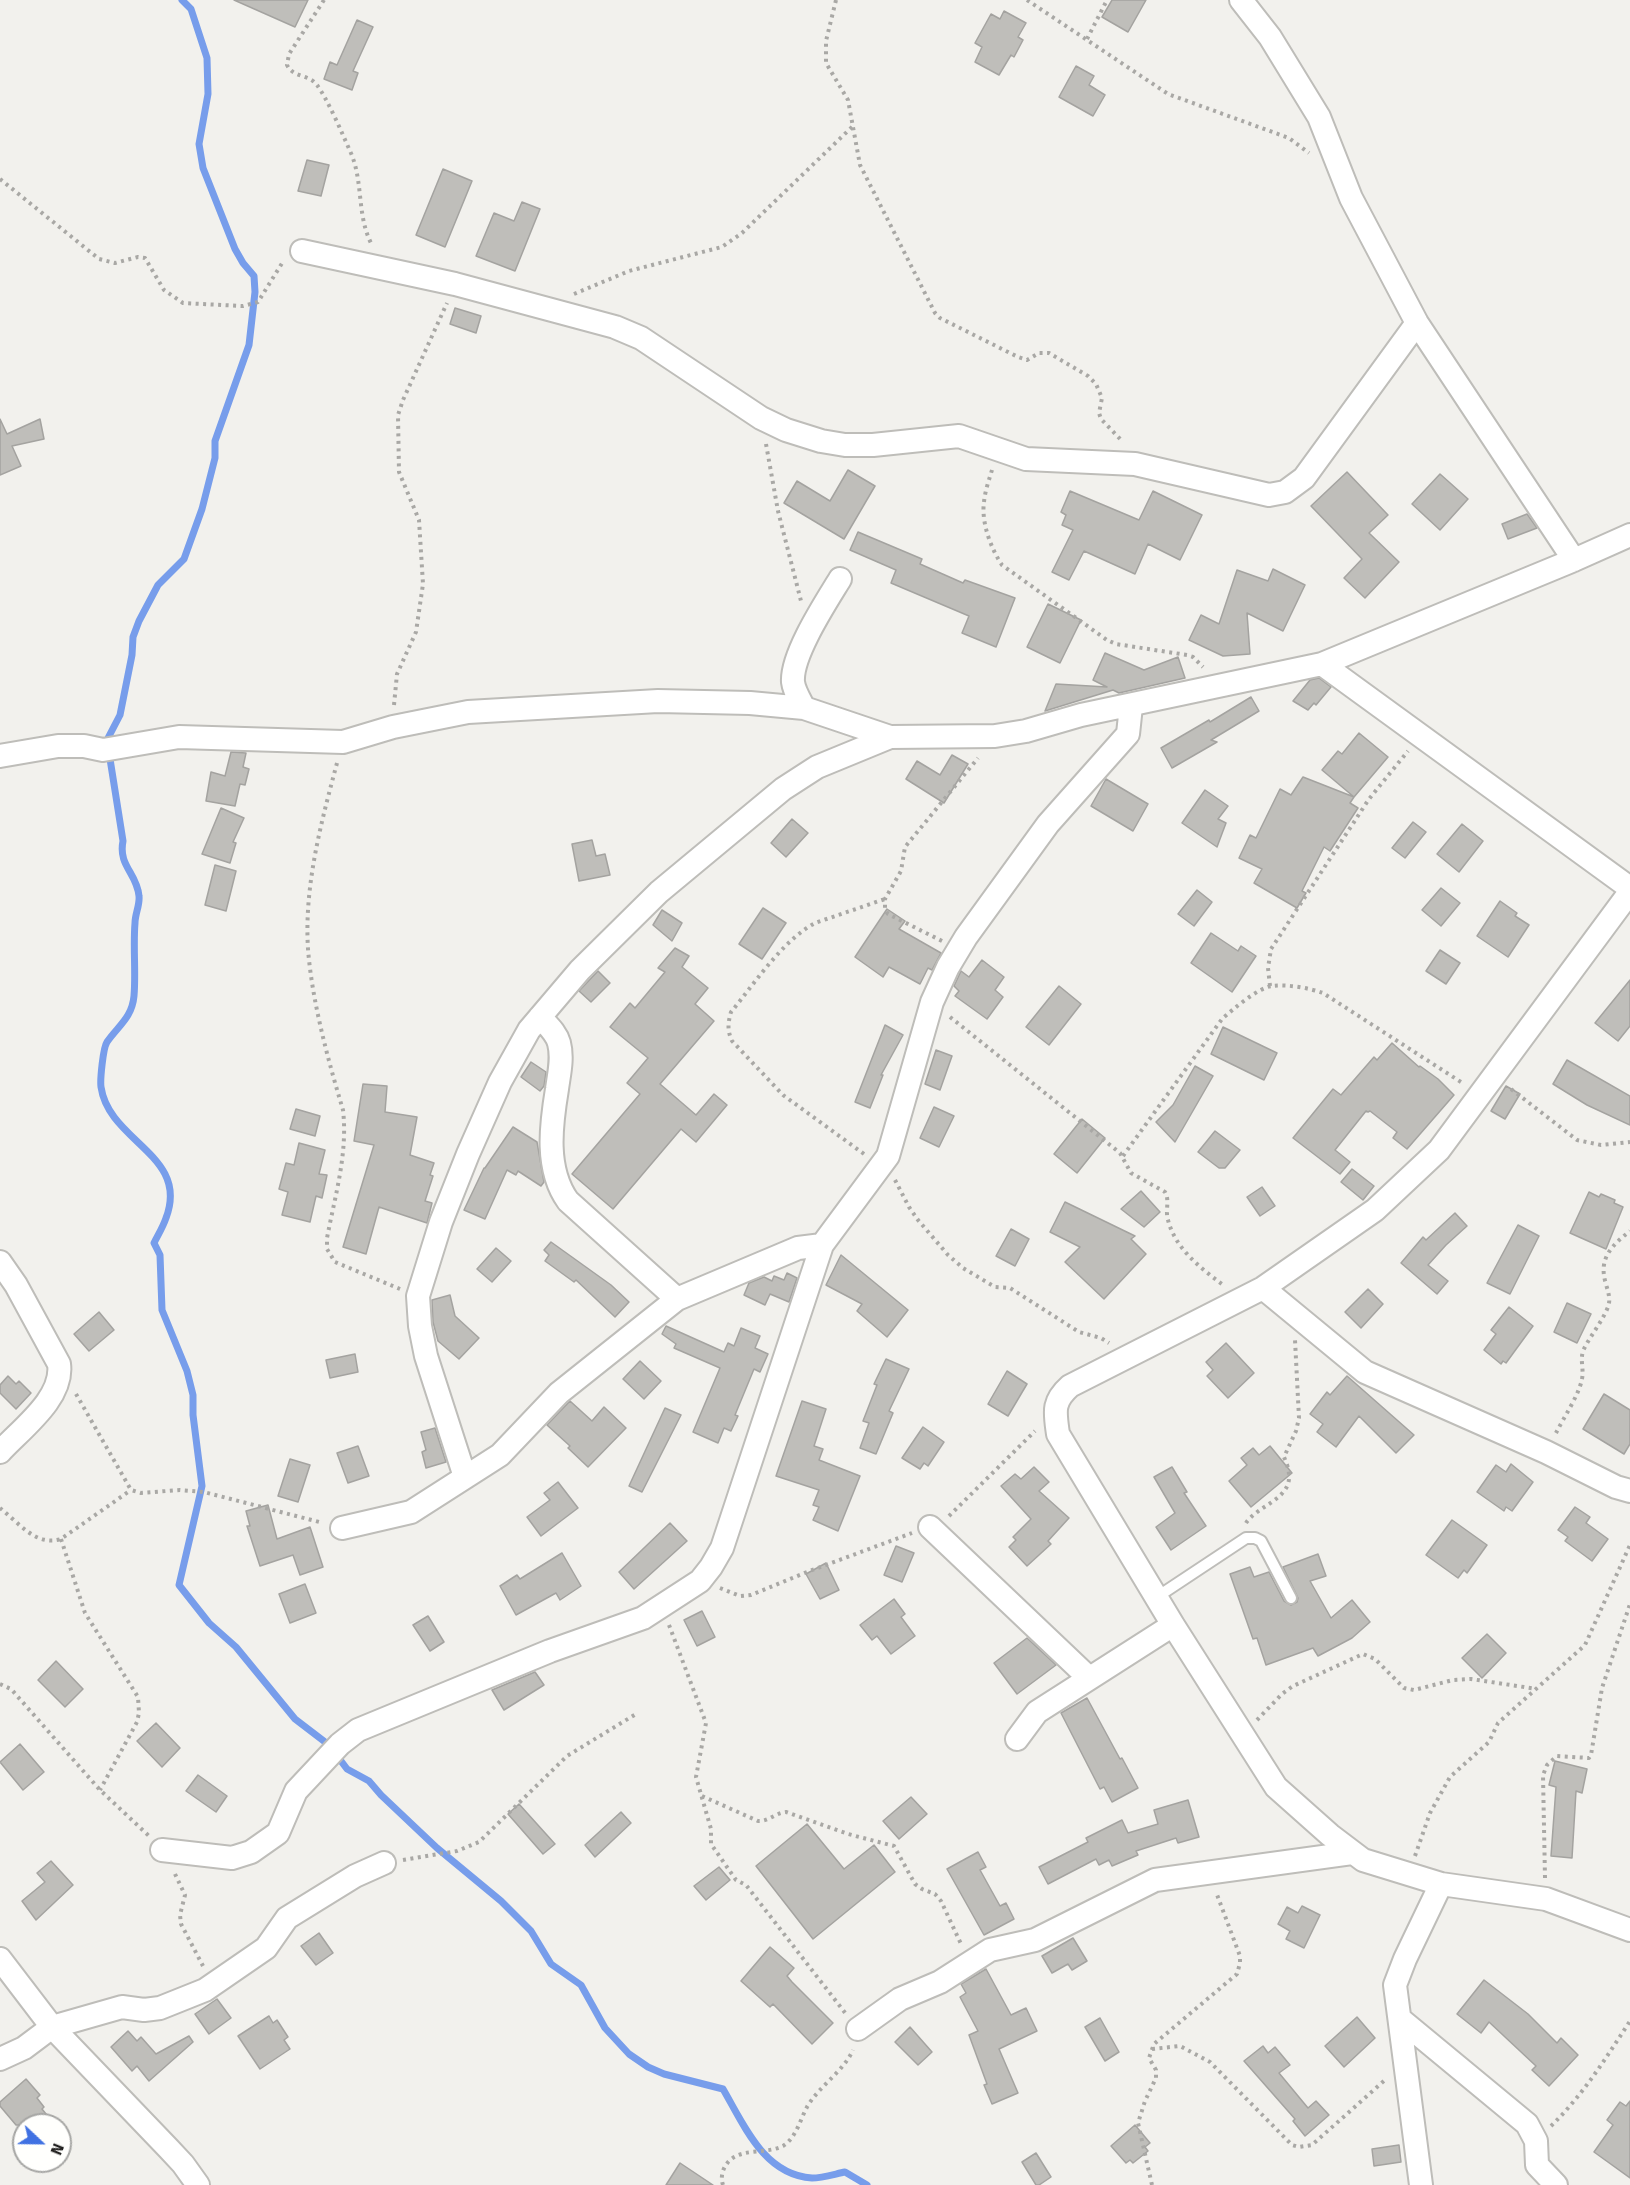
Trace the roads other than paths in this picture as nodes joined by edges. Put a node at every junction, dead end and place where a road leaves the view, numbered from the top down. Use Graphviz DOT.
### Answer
graph roads {
  1 [pos="1241,0"];
  2 [pos="302,251"];
  3 [pos="1417,323"];
  4 [pos="1630,535"];
  5 [pos="1574,560"];
  6 [pos="840,579"];
  7 [pos="1322,664"];
  8 [pos="1131,706"];
  9 [pos="804,708"];
  10 [pos="890,737"];
  11 [pos="0,756"];
  12 [pos="1630,890"];
  13 [pos="540,1017"];
  14 [pos="822,1245"];
  15 [pos="0,1262"];
  16 [pos="1263,1288"];
  17 [pos="677,1299"];
  18 [pos="0,1452"];
  19 [pos="465,1477"];
  20 [pos="1630,1491"];
  21 [pos="930,1527"];
  22 [pos="342,1528"];
  23 [pos="1157,1597"];
  24 [pos="1291,1598"];
  25 [pos="1173,1625"];
  26 [pos="1089,1678"];
  27 [pos="1017,1739"];
  28 [pos="162,1850"];
  29 [pos="1352,1853"];
  30 [pos="384,1863"];
  31 [pos="1441,1884"];
  32 [pos="1630,1930"];
  33 [pos="0,1959"];
  34 [pos="1400,2019"];
  35 [pos="52,2027"];
  36 [pos="858,2029"];
  37 [pos="0,2059"];
  38 [pos="198,2185"];
  39 [pos="1421,2185"];
  40 [pos="1556,2185"];
  1 -- 3 [label="street"];
  2 -- 3 [label="street"];
  3 -- 5 [label="street"];
  4 -- 5 [label="street"];
  5 -- 7 [label="street"];
  6 -- 9 [label="street"];
  7 -- 8 [label="street"];
  7 -- 12 [label="street"];
  8 -- 10 [label="street"];
  8 -- 14 [label="street"];
  9 -- 10 [label="street"];
  9 -- 11 [label="street"];
  10 -- 13 [label="street"];
  12 -- 16 [label="street"];
  13 -- 17 [label="street"];
  13 -- 19 [label="street"];
  14 -- 17 [label="street"];
  14 -- 28 [label="street"];
  15 -- 18 [label="street"];
  16 -- 20 [label="street"];
  16 -- 23 [label="street"];
  17 -- 19 [label="street"];
  19 -- 22 [label="street"];
  21 -- 26 [label="street"];
  23 -- 24 [label="lane"];
  23 -- 25 [label="street"];
  25 -- 26 [label="street"];
  25 -- 29 [label="street"];
  26 -- 27 [label="street"];
  29 -- 31 [label="street"];
  29 -- 36 [label="street"];
  30 -- 35 [label="street"];
  31 -- 32 [label="street"];
  31 -- 34 [label="street"];
  33 -- 35 [label="street"];
  34 -- 39 [label="street"];
  34 -- 40 [label="street"];
  35 -- 37 [label="street"];
  35 -- 38 [label="street"];
}
